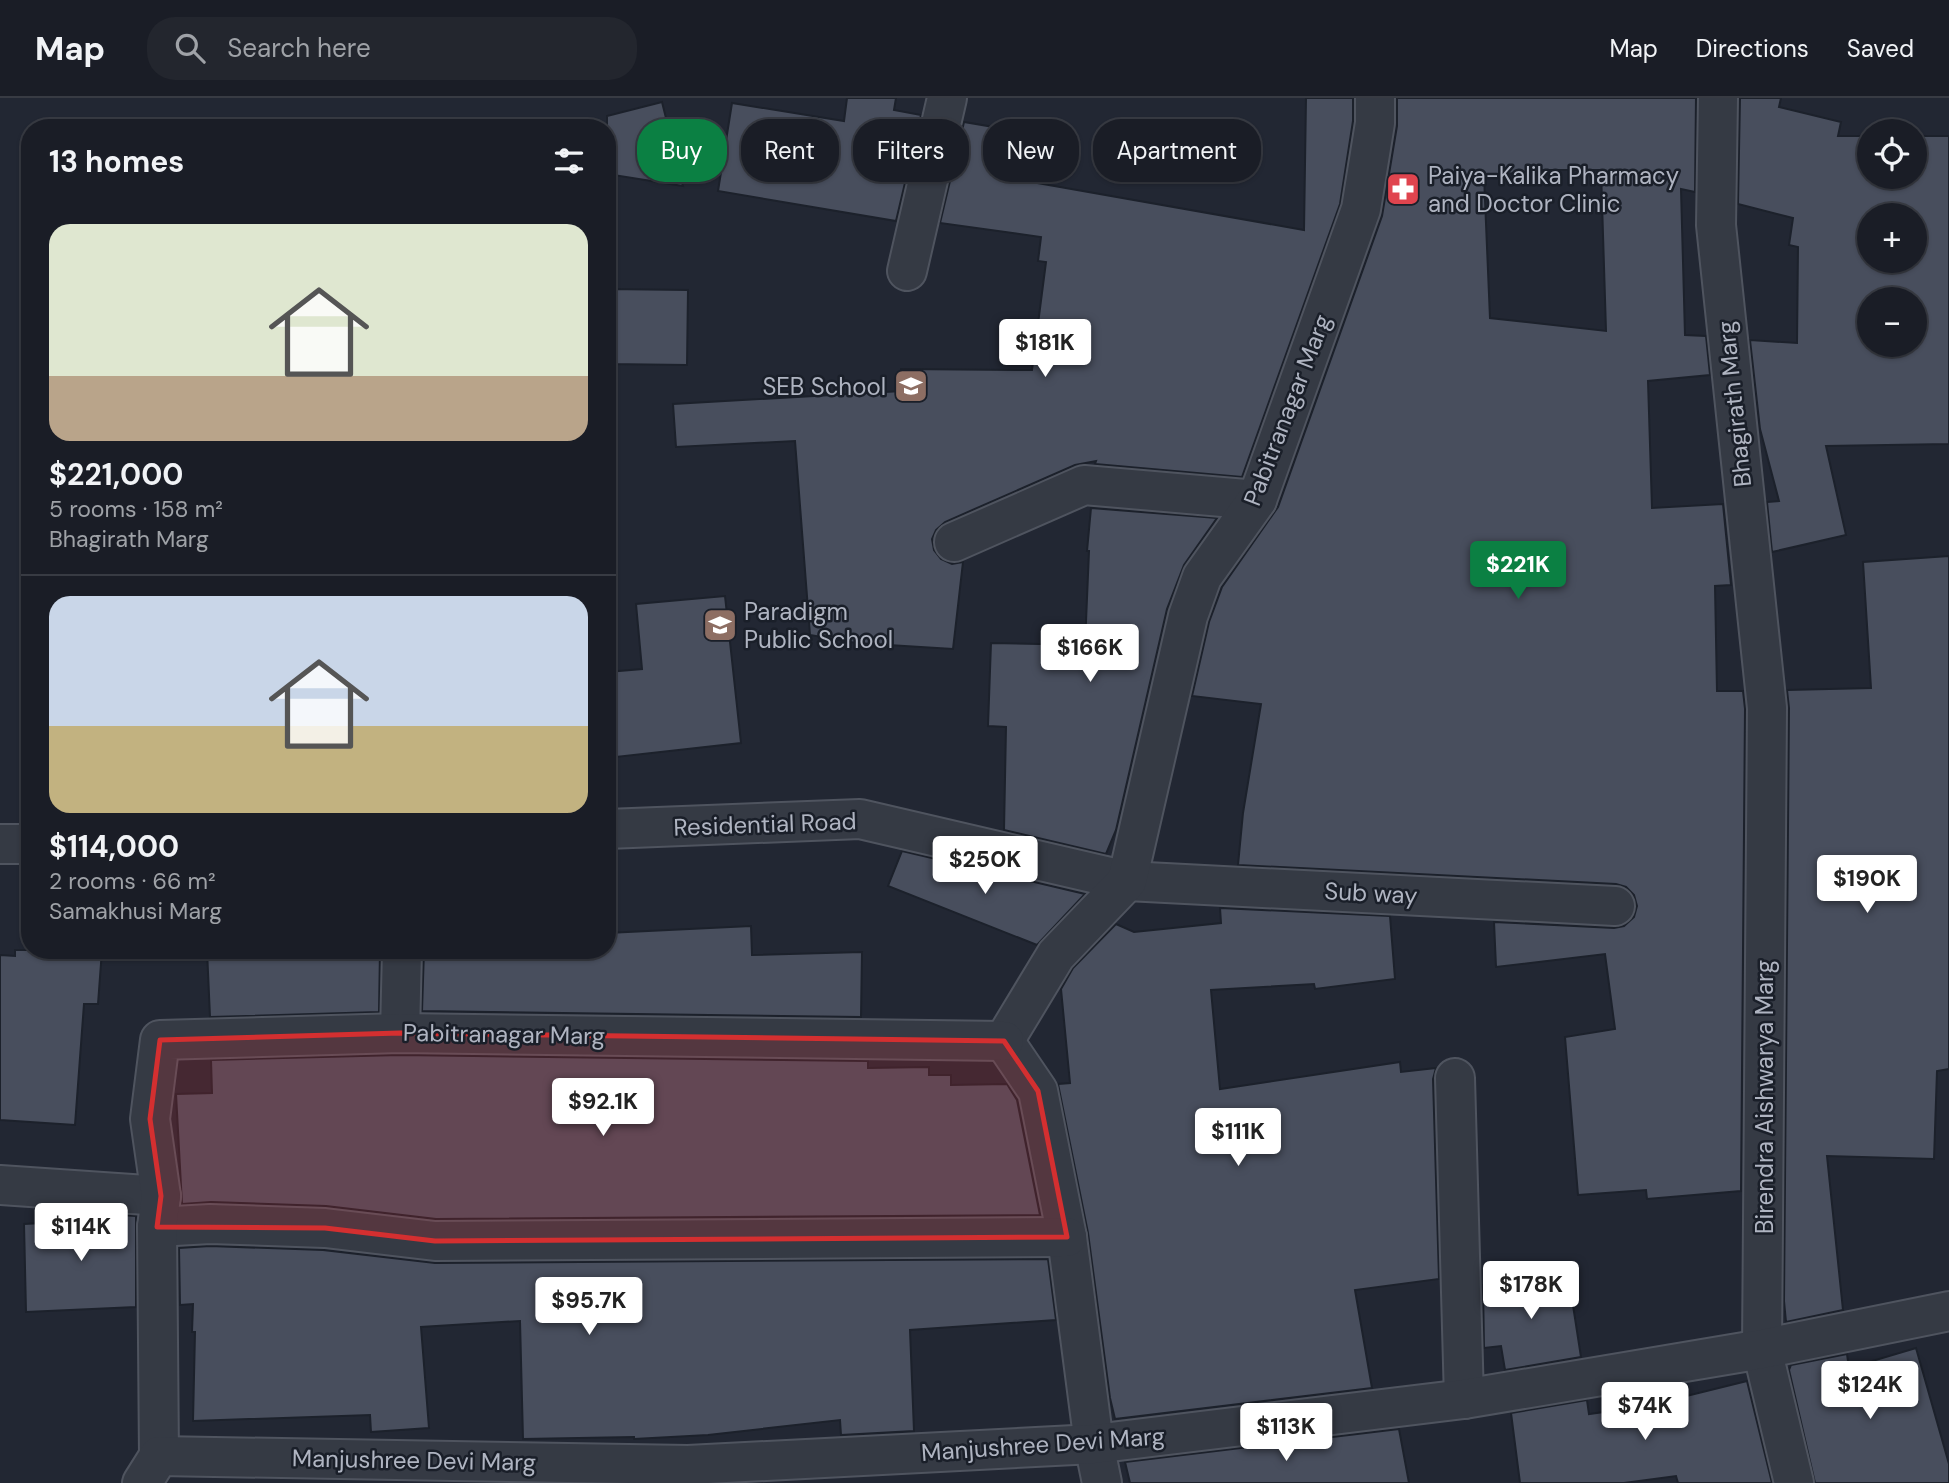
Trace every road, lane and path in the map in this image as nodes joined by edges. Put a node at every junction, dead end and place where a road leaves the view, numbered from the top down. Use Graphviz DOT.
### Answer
graph roads {
  1 [pos="947,98"];
  2 [pos="1718,98"];
  3 [pos="1375,110"];
  4 [pos="907,271"];
  5 [pos="1257,500"];
  6 [pos="954,542"];
  7 [pos="1767,708"];
  8 [pos="616,829"];
  9 [pos="0,844"];
  10 [pos="21,844"];
  11 [pos="1127,881"];
  12 [pos="1615,906"];
  13 [pos="401,959"];
  14 [pos="400,1033"];
  15 [pos="1004,1041"];
  16 [pos="1454,1078"];
  17 [pos="0,1185"];
  18 [pos="159,1211"];
  19 [pos="1067,1237"];
  20 [pos="1949,1311"];
  21 [pos="1762,1349"];
  22 [pos="1464,1399"];
  23 [pos="1094,1444"];
  24 [pos="151,1470"];
  25 [pos="1102,1483"];
  26 [pos="1794,1483"];
  1 -- 4 [label="street"];
  2 -- 7 [label="street, Bhagirath Marg"];
  3 -- 5 [label="street, Pabitranagar Marg"];
  5 -- 6 [label="street"];
  5 -- 11 [label="street, Pabitranagar Marg"];
  7 -- 21 [label="street, Birendra Aishwarya Marg"];
  8 -- 11 [label="street, Residential Road"];
  9 -- 10 [label="street"];
  11 -- 12 [label="street, Sub way"];
  11 -- 15 [label="street"];
  13 -- 14 [label="street"];
  14 -- 15 [label="street, Pabitranagar Marg"];
  14 -- 18 [label="street, Pabitranagar Marg"];
  15 -- 19 [label="street"];
  16 -- 22 [label="street"];
  17 -- 18 [label="street"];
  18 -- 19 [label="street"];
  18 -- 24 [label="street"];
  19 -- 23 [label="street"];
  20 -- 21 [label="street, Manjushree Devi Marg"];
  21 -- 22 [label="street, Manjushree Devi Marg"];
  21 -- 26 [label="street, Birendra Aishwarya Marg"];
  22 -- 23 [label="street, Manjushree Devi Marg"];
  23 -- 24 [label="street, Manjushree Devi Marg"];
  23 -- 25 [label="street"];
}
